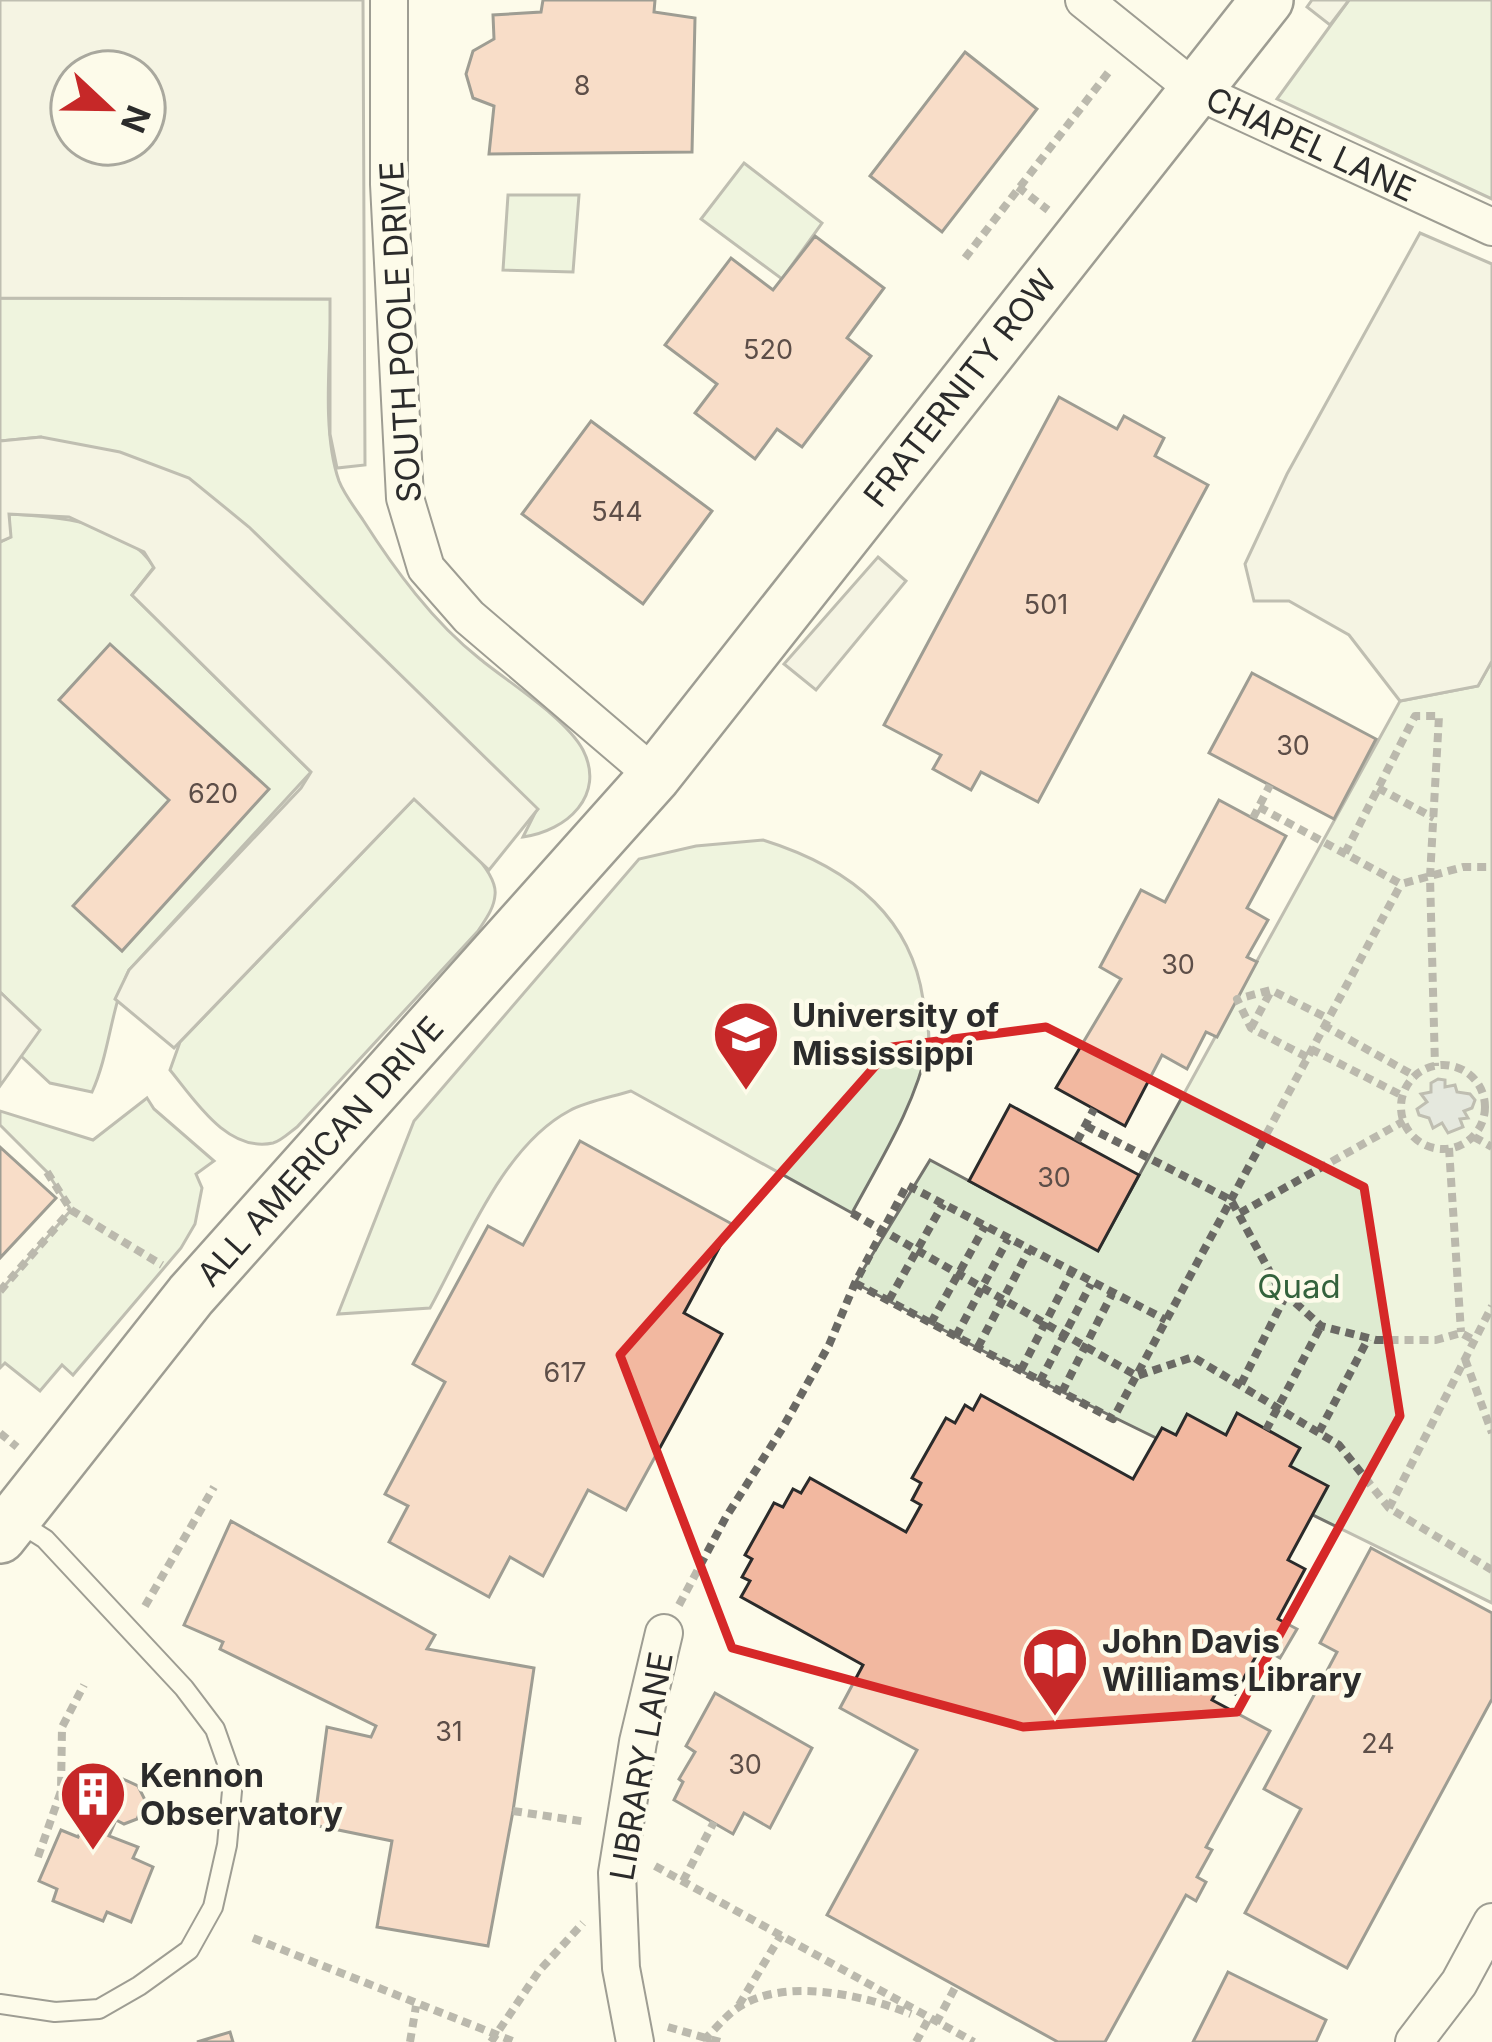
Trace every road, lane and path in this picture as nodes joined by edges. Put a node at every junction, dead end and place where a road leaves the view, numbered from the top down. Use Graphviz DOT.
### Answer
graph roads {
  1 [pos="388,0"];
  2 [pos="1084,0"];
  3 [pos="1267,0"];
  4 [pos="1112,68"];
  5 [pos="1197,91"];
  6 [pos="1018,187"];
  7 [pos="1059,218"];
  8 [pos="1492,227"];
  9 [pos="965,258"];
  10 [pos="655,776"];
  11 [pos="1270,785"];
  12 [pos="1378,788"];
  13 [pos="1259,807"];
  14 [pos="1253,818"];
  15 [pos="1434,818"];
  16 [pos="1345,853"];
  17 [pos="1492,867"];
  18 [pos="1430,877"];
  19 [pos="1401,884"];
  20 [pos="1271,990"];
  21 [pos="1325,1022"];
  22 [pos="1251,1028"];
  23 [pos="1309,1053"];
  24 [pos="1435,1066"];
  25 [pos="1415,1076"];
  26 [pos="1488,1095"];
  27 [pos="1402,1096"];
  28 [pos="1094,1109"];
  29 [pos="1404,1121"];
  30 [pos="1085,1126"];
  31 [pos="1474,1137"];
  32 [pos="1077,1141"];
  33 [pos="1492,1147"];
  34 [pos="1450,1148"];
  35 [pos="47,1172"];
  36 [pos="1231,1200"];
  37 [pos="943,1204"];
  38 [pos="71,1210"];
  39 [pos="852,1213"];
  40 [pos="1240,1213"];
  41 [pos="985,1226"];
  42 [pos="883,1231"];
  43 [pos="1008,1239"];
  44 [pos="917,1250"];
  45 [pos="1029,1250"];
  46 [pos="163,1265"];
  47 [pos="1071,1273"];
  48 [pos="958,1274"];
  49 [pos="855,1283"];
  50 [pos="1091,1284"];
  51 [pos="981,1287"];
  52 [pos="0,1292"];
  53 [pos="1112,1294"];
  54 [pos="1286,1295"];
  55 [pos="889,1300"];
  56 [pos="1003,1300"];
  57 [pos="1492,1306"];
  58 [pos="1166,1321"];
  59 [pos="932,1323"];
  60 [pos="1045,1324"];
  61 [pos="1321,1326"];
  62 [pos="1462,1333"];
  63 [pos="1063,1335"];
  64 [pos="956,1336"];
  65 [pos="1368,1339"];
  66 [pos="1474,1340"];
  67 [pos="978,1347"];
  68 [pos="1085,1347"];
  69 [pos="1465,1358"];
  70 [pos="1021,1370"];
  71 [pos="1136,1376"];
  72 [pos="1040,1381"];
  73 [pos="1241,1384"];
  74 [pos="1061,1392"];
  75 [pos="1280,1406"];
  76 [pos="1266,1430"];
  77 [pos="0,1432"];
  78 [pos="1319,1432"];
  79 [pos="1492,1433"];
  80 [pos="18,1448"];
  81 [pos="214,1487"];
  82 [pos="1388,1508"];
  83 [pos="6,1528"];
  84 [pos="1492,1570"];
  85 [pos="144,1608"];
  86 [pos="664,1633"];
  87 [pos="84,1685"];
  88 [pos="513,1811"];
  89 [pos="714,1822"];
  90 [pos="595,1823"];
  91 [pos="38,1857"];
  92 [pos="654,1865"];
  93 [pos="683,1881"];
  94 [pos="588,1918"];
  95 [pos="1492,1922"];
  96 [pos="781,1935"];
  97 [pos="253,1938"];
  98 [pos="956,1986"];
  99 [pos="0,2004"];
  100 [pos="416,2006"];
  101 [pos="738,2007"];
  102 [pos="932,2022"];
  103 [pos="648,2034"];
  104 [pos="494,2038"];
  105 [pos="946,2038"];
  106 [pos="708,2039"];
  107 [pos="410,2042"];
  108 [pos="515,2042"];
  109 [pos="720,2042"];
  110 [pos="916,2042"];
  111 [pos="958,2042"];
  112 [pos="974,2042"];
  113 [pos="1414,2042"];
  1 -- 10 [label="street, SOUTH POOLE DRIVE"];
  2 -- 5 [label="street, CHAPEL LANE"];
  3 -- 5 [label="street, FRATERNITY ROW"];
  4 -- 6 [label="path"];
  5 -- 8 [label="street, CHAPEL LANE"];
  5 -- 10 [label="street, FRATERNITY ROW"];
  6 -- 7 [label="path"];
  6 -- 9 [label="path"];
  10 -- 83 [label="street, ALL AMERICAN DRIVE"];
  11 -- 13 [label="path"];
  12 -- 15 [label="path"];
  12 -- 15 [label="path"];
  12 -- 16 [label="path"];
  13 -- 14 [label="path"];
  13 -- 16 [label="path"];
  15 -- 18 [label="path"];
  16 -- 19 [label="path"];
  17 -- 18 [label="path"];
  18 -- 19 [label="path"];
  18 -- 24 [label="path"];
  19 -- 21 [label="path"];
  20 -- 21 [label="path"];
  20 -- 22 [label="path"];
  20 -- 22 [label="path"];
  21 -- 23 [label="path"];
  21 -- 25 [label="path"];
  22 -- 23 [label="path"];
  23 -- 27 [label="path"];
  23 -- 36 [label="path"];
  24 -- 25 [label="path"];
  24 -- 26 [label="path"];
  25 -- 27 [label="path"];
  26 -- 31 [label="path"];
  27 -- 29 [label="path"];
  28 -- 30 [label="path"];
  29 -- 34 [label="path"];
  29 -- 40 [label="path"];
  30 -- 32 [label="path"];
  30 -- 36 [label="path"];
  31 -- 33 [label="path"];
  31 -- 34 [label="path"];
  34 -- 62 [label="path"];
  35 -- 38 [label="path"];
  36 -- 40 [label="path"];
  36 -- 58 [label="path"];
  37 -- 41 [label="path"];
  37 -- 42 [label="path"];
  37 -- 44 [label="path"];
  38 -- 46 [label="path"];
  38 -- 52 [label="path"];
  39 -- 42 [label="path"];
  40 -- 54 [label="path"];
  41 -- 43 [label="path"];
  41 -- 48 [label="path"];
  42 -- 44 [label="path"];
  42 -- 49 [label="path"];
  43 -- 45 [label="path"];
  43 -- 51 [label="path"];
  44 -- 48 [label="path"];
  44 -- 55 [label="path"];
  45 -- 47 [label="path"];
  45 -- 56 [label="path"];
  47 -- 50 [label="path"];
  47 -- 60 [label="path"];
  48 -- 51 [label="path"];
  48 -- 59 [label="path"];
  49 -- 55 [label="path"];
  49 -- 86 [label="path"];
  50 -- 53 [label="path"];
  50 -- 63 [label="path"];
  51 -- 56 [label="path"];
  51 -- 64 [label="path"];
  53 -- 58 [label="path"];
  53 -- 68 [label="path"];
  54 -- 61 [label="path"];
  54 -- 73 [label="path"];
  55 -- 59 [label="path"];
  56 -- 60 [label="path"];
  56 -- 67 [label="path"];
  57 -- 66 [label="path"];
  58 -- 71 [label="path"];
  59 -- 64 [label="path"];
  60 -- 63 [label="path"];
  60 -- 70 [label="path"];
  61 -- 65 [label="path"];
  61 -- 75 [label="path"];
  62 -- 65 [label="path"];
  62 -- 66 [label="path"];
  63 -- 68 [label="path"];
  63 -- 72 [label="path"];
  64 -- 67 [label="path"];
  65 -- 78 [label="path"];
  66 -- 69 [label="path"];
  67 -- 70 [label="path"];
  68 -- 71 [label="path"];
  68 -- 74 [label="path"];
  69 -- 79 [label="path"];
  69 -- 82 [label="path"];
  70 -- 72 [label="path"];
  71 -- 73 [label="path"];
  71 -- 74 [label="path"];
  72 -- 74 [label="path"];
  73 -- 75 [label="path"];
  75 -- 76 [label="path"];
  75 -- 78 [label="path"];
  77 -- 80 [label="path"];
  78 -- 82 [label="path"];
  81 -- 85 [label="path"];
  82 -- 84 [label="path"];
  83 -- 99 [label="lane"];
  86 -- 103 [label="street, LIBRARY LANE"];
  87 -- 91 [label="path"];
  88 -- 90 [label="path"];
  89 -- 93 [label="path"];
  92 -- 93 [label="path"];
  93 -- 96 [label="path"];
  94 -- 104 [label="path"];
  95 -- 113 [label="street"];
  96 -- 101 [label="path"];
  96 -- 102 [label="path"];
  97 -- 100 [label="path"];
  98 -- 102 [label="path"];
  100 -- 104 [label="path"];
  100 -- 107 [label="path"];
  101 -- 102 [label="path"];
  101 -- 106 [label="path"];
  102 -- 105 [label="path"];
  102 -- 110 [label="path"];
  102 -- 112 [label="path"];
  103 -- 106 [label="path"];
  104 -- 108 [label="path"];
  105 -- 111 [label="path"];
  106 -- 109 [label="path"];
}
